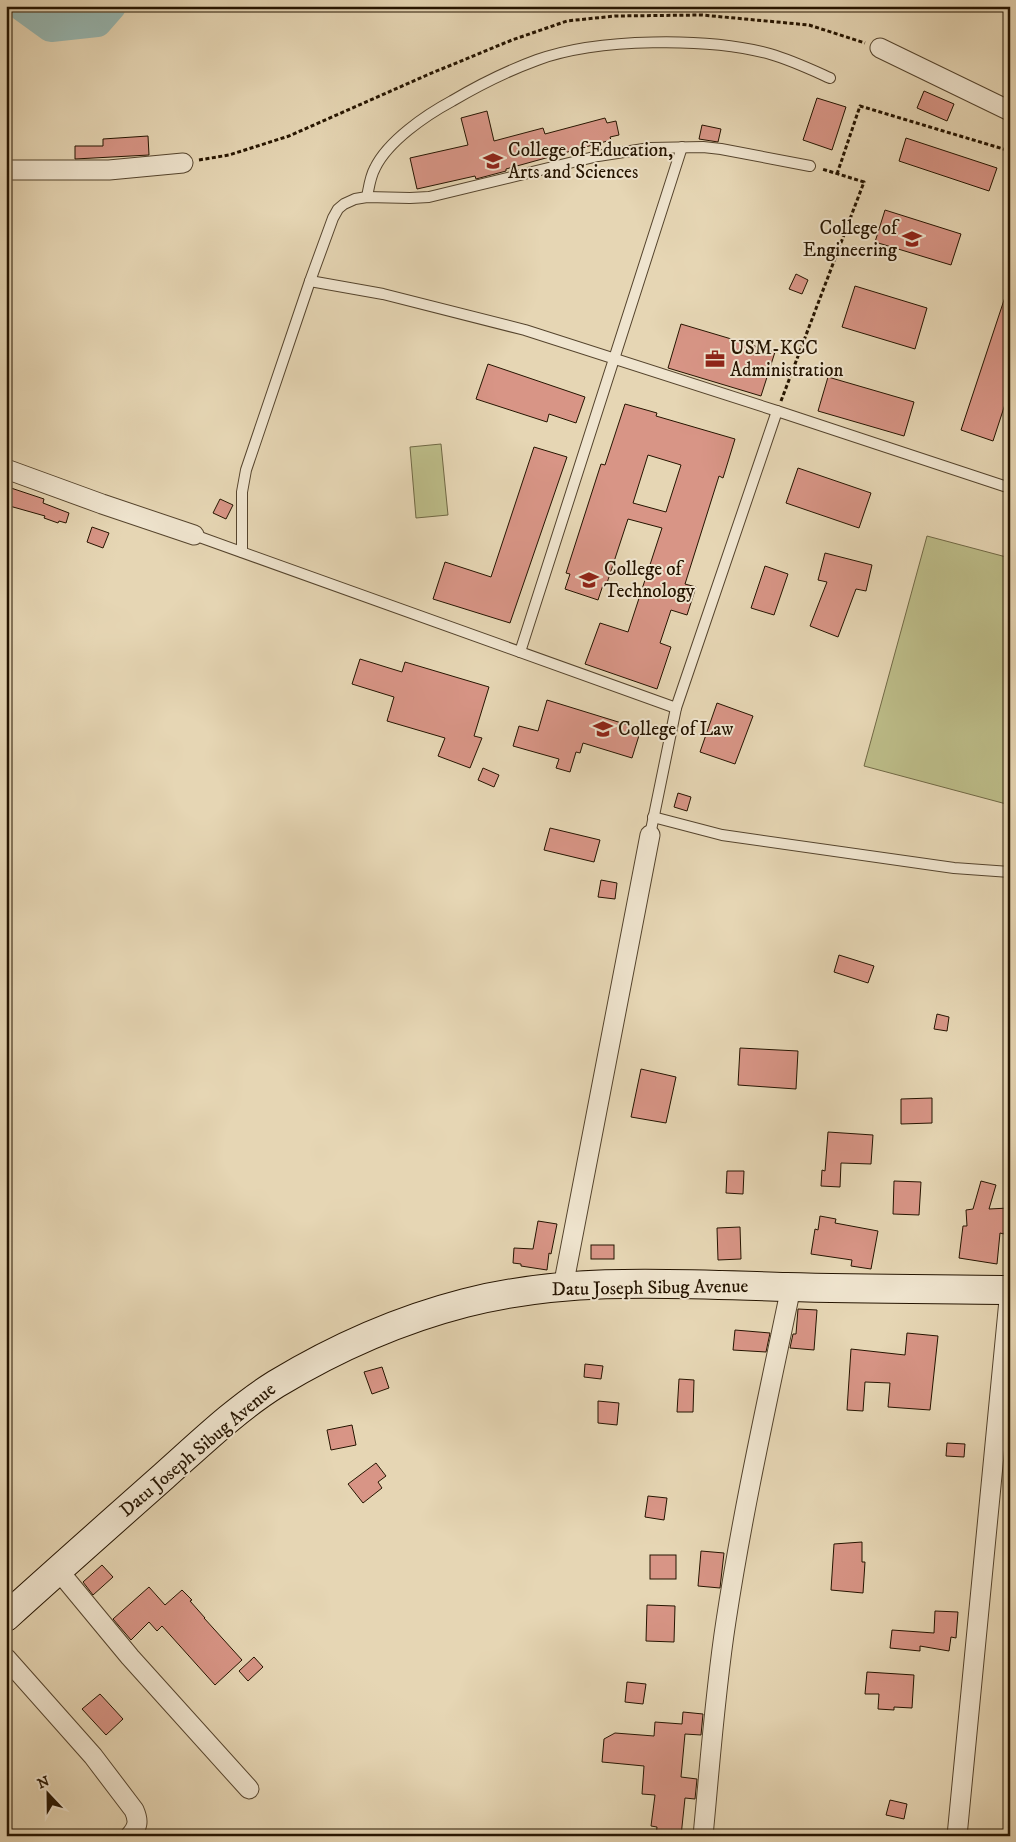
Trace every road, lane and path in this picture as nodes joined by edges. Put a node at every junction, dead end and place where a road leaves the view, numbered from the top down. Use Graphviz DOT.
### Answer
graph roads {
  1 [pos="880,48"];
  2 [pos="830,78"];
  3 [pos="1010,111"];
  4 [pos="682,147"];
  5 [pos="1010,150"];
  6 [pos="183,163"];
  7 [pos="810,166"];
  8 [pos="6,170"];
  9 [pos="837,174"];
  10 [pos="367,197"];
  11 [pos="310,281"];
  12 [pos="614,358"];
  13 [pos="777,411"];
  14 [pos="6,468"];
  15 [pos="1010,488"];
  16 [pos="194,535"];
  17 [pos="242,552"];
  18 [pos="520,652"];
  19 [pos="676,708"];
  20 [pos="652,826"];
  21 [pos="1010,872"];
  22 [pos="562,1287"];
  23 [pos="791,1287"];
  24 [pos="1010,1290"];
  25 [pos="58,1570"];
  26 [pos="6,1617"];
  27 [pos="6,1658"];
  28 [pos="249,1789"];
  29 [pos="130,1836"];
  30 [pos="703,1836"];
  31 [pos="957,1836"];
  1 -- 3 [label="street"];
  2 -- 10 [label="lane"];
  4 -- 7 [label="lane"];
  4 -- 10 [label="lane"];
  4 -- 12 [label="lane"];
  5 -- 9 [label="path"];
  6 -- 8 [label="street"];
  7 -- 9 [label="path"];
  9 -- 13 [label="path"];
  10 -- 11 [label="lane"];
  11 -- 12 [label="lane"];
  11 -- 17 [label="lane"];
  12 -- 13 [label="lane"];
  12 -- 18 [label="lane"];
  13 -- 15 [label="lane"];
  13 -- 19 [label="lane"];
  14 -- 16 [label="street"];
  16 -- 17 [label="lane"];
  17 -- 18 [label="lane"];
  18 -- 19 [label="lane"];
  19 -- 20 [label="lane"];
  20 -- 21 [label="lane"];
  20 -- 22 [label="street"];
  22 -- 23 [label="main road, Datu Joseph Sibug Avenue"];
  22 -- 25 [label="main road, Datu Joseph Sibug Avenue"];
  23 -- 24 [label="main road, Datu Joseph Sibug Avenue"];
  23 -- 30 [label="street"];
  24 -- 31 [label="street"];
  25 -- 26 [label="main road, Datu Joseph Sibug Avenue"];
  25 -- 28 [label="street"];
  27 -- 29 [label="street"];
}
